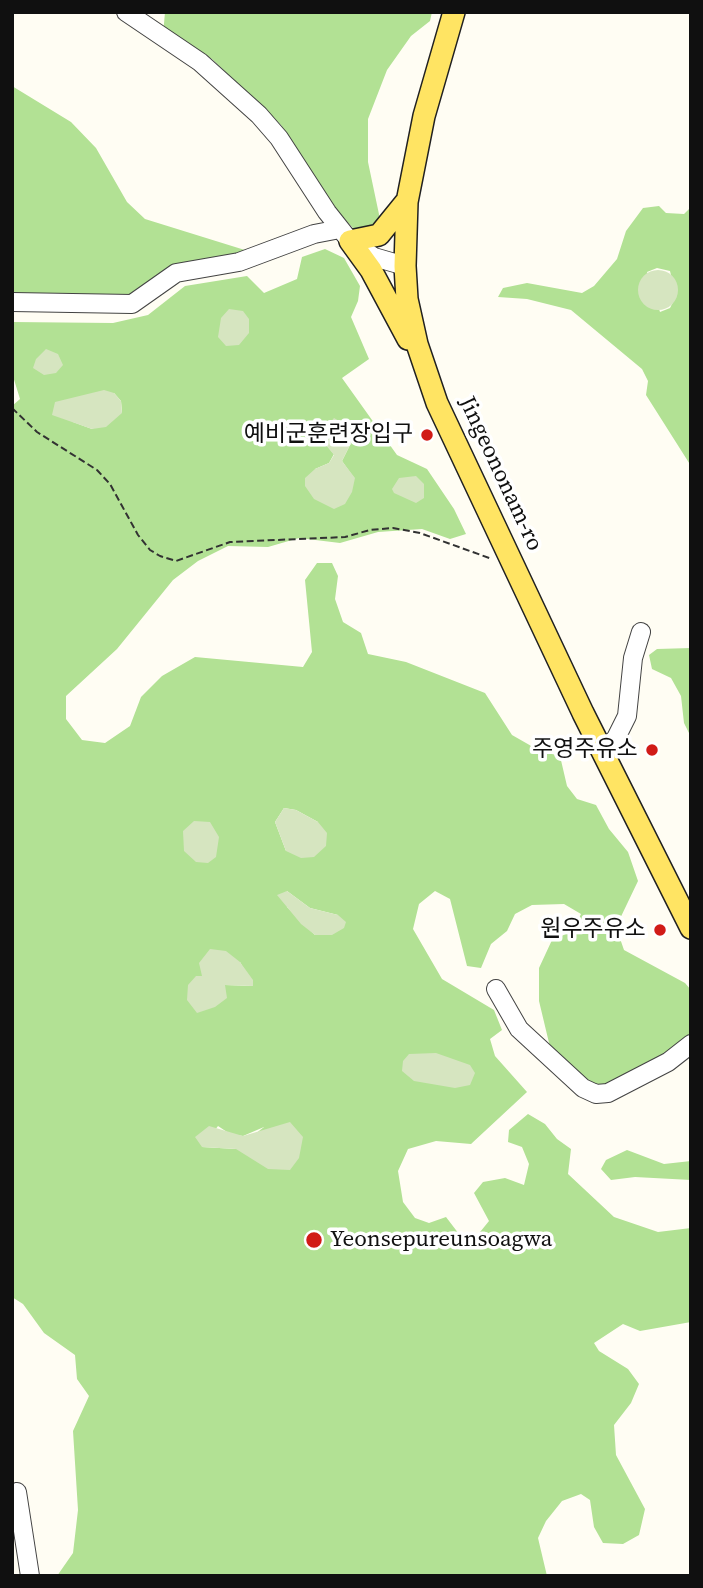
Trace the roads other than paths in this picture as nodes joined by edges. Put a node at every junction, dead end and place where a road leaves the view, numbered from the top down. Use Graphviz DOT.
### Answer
graph roads {
  1 [pos="126,12"];
  2 [pos="454,12"];
  3 [pos="407,202"];
  4 [pos="345,235"];
  5 [pos="405,266"];
  6 [pos="12,302"];
  7 [pos="425,371"];
  8 [pos="641,632"];
  9 [pos="603,752"];
  10 [pos="691,928"];
  11 [pos="496,989"];
  12 [pos="691,1044"];
  13 [pos="17,1492"];
  14 [pos="30,1576"];
  1 -- 4 [label="street"];
  2 -- 3 [label="main road, Jingeononam-ro"];
  3 -- 4 [label="main road"];
  3 -- 5 [label="main road, Jingeononam-ro"];
  4 -- 5 [label="street"];
  4 -- 6 [label="street"];
  4 -- 7 [label="main road"];
  5 -- 7 [label="main road, Jingeononam-ro"];
  7 -- 9 [label="main road, Jingeononam-ro"];
  8 -- 9 [label="street"];
  9 -- 10 [label="main road, Jingeononam-ro"];
  11 -- 12 [label="street"];
  13 -- 14 [label="street"];
}
